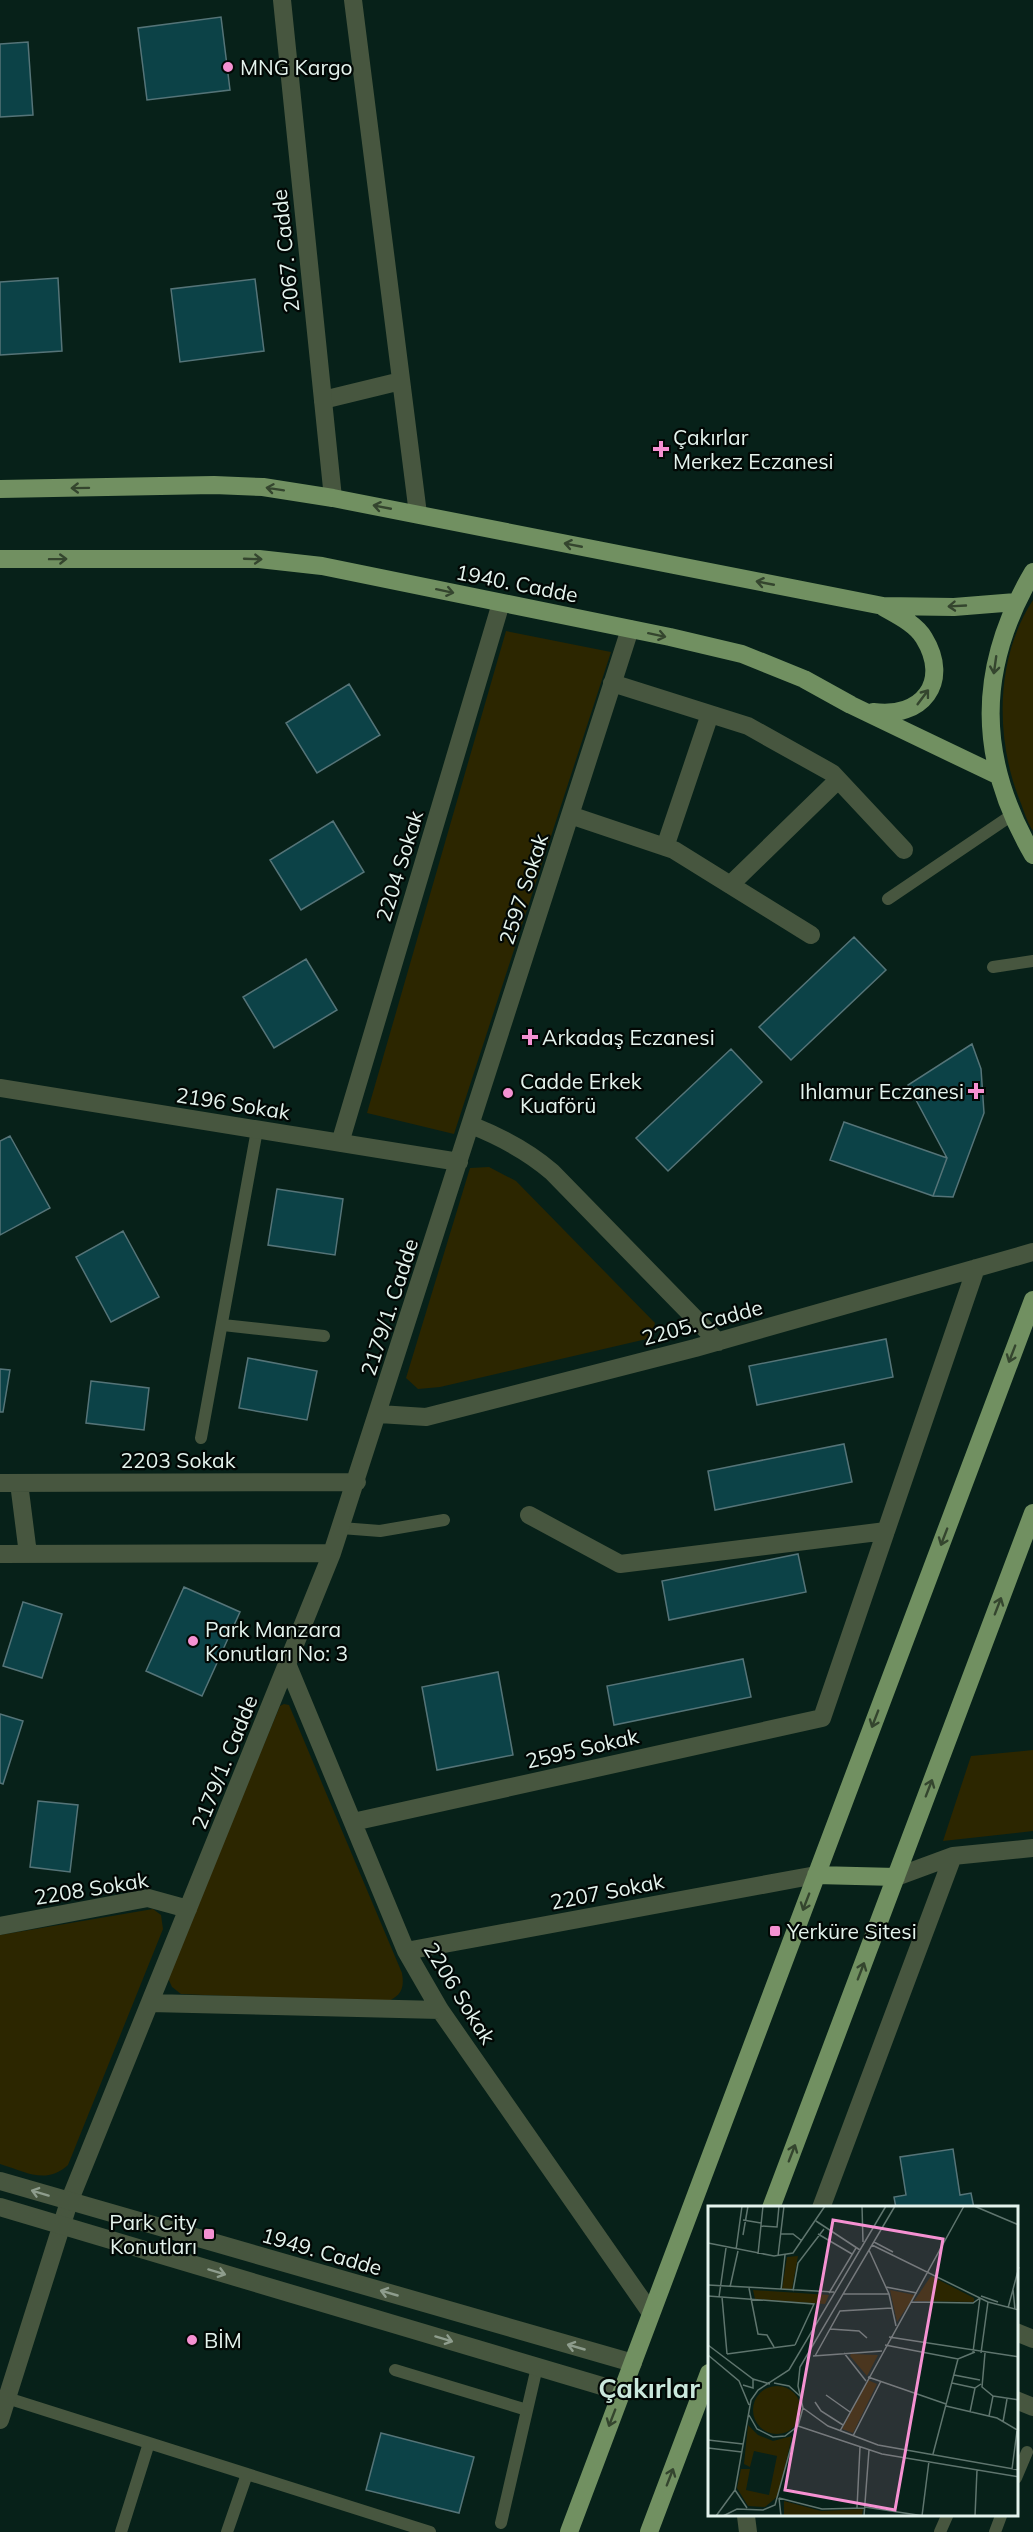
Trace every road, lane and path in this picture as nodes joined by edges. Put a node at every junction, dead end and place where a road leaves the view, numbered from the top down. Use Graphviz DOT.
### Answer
graph roads {
  1 [pos="282,0"];
  2 [pos="353,0"];
  3 [pos="401,381"];
  4 [pos="323,400"];
  5 [pos="0,489"];
  6 [pos="333,498"];
  7 [pos="418,514"];
  8 [pos="0,559"];
  9 [pos="1033,572"];
  10 [pos="1016,602"];
  11 [pos="501,603"];
  12 [pos="883,606"];
  13 [pos="630,629"];
  14 [pos="612,683"];
  15 [pos="851,705"];
  16 [pos="710,714"];
  17 [pos="997,775"];
  18 [pos="838,780"];
  19 [pos="570,815"];
  20 [pos="1012,815"];
  21 [pos="665,847"];
  22 [pos="904,850"];
  23 [pos="1033,855"];
  24 [pos="730,885"];
  25 [pos="888,899"];
  26 [pos="811,935"];
  27 [pos="1033,961"];
  28 [pos="993,967"];
  29 [pos="0,1088"];
  30 [pos="471,1125"];
  31 [pos="258,1130"];
  32 [pos="340,1143"];
  33 [pos="459,1162"];
  34 [pos="1033,1252"];
  35 [pos="976,1268"];
  36 [pos="1033,1300"];
  37 [pos="223,1325"];
  38 [pos="324,1336"];
  39 [pos="718,1342"];
  40 [pos="379,1414"];
  41 [pos="201,1438"];
  42 [pos="357,1482"];
  43 [pos="0,1483"];
  44 [pos="19,1483"];
  45 [pos="1033,1513"];
  46 [pos="529,1515"];
  47 [pos="444,1520"];
  48 [pos="341,1528"];
  49 [pos="886,1531"];
  50 [pos="0,1554"];
  51 [pos="28,1554"];
  52 [pos="332,1554"];
  53 [pos="288,1666"];
  54 [pos="353,1822"];
  55 [pos="1033,1848"];
  56 [pos="953,1856"];
  57 [pos="816,1875"];
  58 [pos="896,1876"];
  59 [pos="188,1909"];
  60 [pos="0,1926"];
  61 [pos="406,1951"];
  62 [pos="150,2003"];
  63 [pos="440,2010"];
  64 [pos="0,2181"];
  65 [pos="69,2202"];
  66 [pos="772,2206"];
  67 [pos="822,2206"];
  68 [pos="0,2207"];
  69 [pos="61,2225"];
  70 [pos="651,2313"];
  71 [pos="1018,2332"];
  72 [pos="1033,2339"];
  73 [pos="633,2363"];
  74 [pos="537,2367"];
  75 [pos="394,2370"];
  76 [pos="708,2376"];
  77 [pos="622,2392"];
  78 [pos="7,2398"];
  79 [pos="1018,2400"];
  80 [pos="1033,2407"];
  81 [pos="528,2410"];
  82 [pos="0,2420"];
  83 [pos="149,2443"];
  84 [pos="1027,2452"];
  85 [pos="247,2474"];
  86 [pos="1018,2475"];
  87 [pos="746,2517"];
  88 [pos="947,2517"];
  89 [pos="1001,2517"];
  90 [pos="501,2523"];
  91 [pos="121,2532"];
  92 [pos="227,2532"];
  93 [pos="430,2532"];
  94 [pos="569,2532"];
  95 [pos="649,2532"];
  96 [pos="748,2532"];
  97 [pos="940,2532"];
  98 [pos="995,2532"];
  1 -- 4 [label="street, 2067. Cadde"];
  2 -- 3 [label="street"];
  3 -- 4 [label="street"];
  3 -- 7 [label="street"];
  4 -- 6 [label="street, 2067. Cadde"];
  6 -- 5 [label="main road, one-way"];
  7 -- 6 [label="main road, one-way"];
  12 -- 7 [label="main road, one-way"];
  8 -- 11 [label="main road, 1940. Cadde, one-way"];
  9 -- 10 [label="main road"];
  10 -- 12 [label="main road, one-way"];
  10 -- 17 [label="main road, one-way"];
  11 -- 13 [label="main road, 1940. Cadde"];
  11 -- 32 [label="street, 2204 Sokak"];
  15 -- 12 [label="main road, one-way"];
  13 -- 14 [label="street, 2597 Sokak"];
  13 -- 15 [label="main road, 1940. Cadde, one-way"];
  14 -- 16 [label="street"];
  14 -- 19 [label="street, 2597 Sokak"];
  15 -- 17 [label="main road, 1940. Cadde"];
  16 -- 18 [label="street"];
  16 -- 21 [label="street"];
  17 -- 20 [label="main road"];
  18 -- 22 [label="street"];
  18 -- 24 [label="street"];
  19 -- 21 [label="street"];
  19 -- 30 [label="street, 2597 Sokak"];
  20 -- 23 [label="main road"];
  20 -- 25 [label="lane"];
  21 -- 24 [label="street"];
  24 -- 26 [label="street"];
  27 -- 28 [label="lane"];
  29 -- 31 [label="street, 2196 Sokak"];
  30 -- 33 [label="street, 2597 Sokak"];
  30 -- 39 [label="street"];
  31 -- 32 [label="street, 2196 Sokak"];
  31 -- 37 [label="lane"];
  32 -- 33 [label="street, 2196 Sokak"];
  33 -- 40 [label="street, 2179/1. Cadde"];
  34 -- 35 [label="street, 2205. Cadde"];
  35 -- 39 [label="street, 2205. Cadde"];
  35 -- 49 [label="street"];
  36 -- 57 [label="main road, one-way"];
  37 -- 38 [label="lane"];
  37 -- 41 [label="lane"];
  39 -- 40 [label="street, 2205. Cadde"];
  40 -- 42 [label="street, 2179/1. Cadde"];
  42 -- 44 [label="street, 2203 Sokak"];
  42 -- 48 [label="street, 2179/1. Cadde"];
  43 -- 44 [label="street, 2203 Sokak"];
  44 -- 51 [label="street"];
  58 -- 45 [label="main road, one-way"];
  46 -- 49 [label="street"];
  47 -- 48 [label="lane"];
  48 -- 52 [label="street, 2179/1. Cadde"];
  49 -- 54 [label="street, 2595 Sokak"];
  50 -- 51 [label="street"];
  51 -- 52 [label="street"];
  52 -- 53 [label="street, 2179/1. Cadde"];
  53 -- 54 [label="street, 2206 Sokak"];
  53 -- 59 [label="street, 2179/1. Cadde"];
  54 -- 61 [label="street, 2206 Sokak"];
  55 -- 56 [label="street"];
  56 -- 58 [label="street"];
  56 -- 67 [label="street"];
  57 -- 58 [label="main road"];
  57 -- 61 [label="street, 2207 Sokak"];
  57 -- 70 [label="main road, one-way"];
  66 -- 58 [label="main road, one-way"];
  59 -- 60 [label="street, 2208 Sokak"];
  59 -- 62 [label="street, 2179/1. Cadde"];
  61 -- 63 [label="street, 2206 Sokak"];
  62 -- 63 [label="street"];
  62 -- 65 [label="street, 2179/1. Cadde"];
  63 -- 70 [label="street, 2206 Sokak"];
  65 -- 64 [label="street, 1949. Cadde, one-way"];
  65 -- 69 [label="street, 2179/1. Cadde"];
  73 -- 65 [label="street, 1949. Cadde, one-way"];
  68 -- 69 [label="street"];
  69 -- 74 [label="street, one-way"];
  69 -- 78 [label="street, 2179/1. Cadde"];
  70 -- 73 [label="main road"];
  71 -- 72 [label="street"];
  73 -- 77 [label="main road"];
  74 -- 77 [label="street"];
  74 -- 81 [label="lane"];
  75 -- 81 [label="lane"];
  95 -- 76 [label="main road, one-way"];
  77 -- 94 [label="main road, one-way"];
  78 -- 82 [label="street, 2179/1. Cadde"];
  78 -- 83 [label="lane"];
  79 -- 80 [label="street"];
  81 -- 90 [label="lane"];
  83 -- 85 [label="lane"];
  83 -- 91 [label="lane"];
  84 -- 86 [label="lane"];
  85 -- 92 [label="lane"];
  85 -- 93 [label="lane"];
  87 -- 96 [label="street"];
  88 -- 97 [label="lane"];
  89 -- 98 [label="lane"];
}
